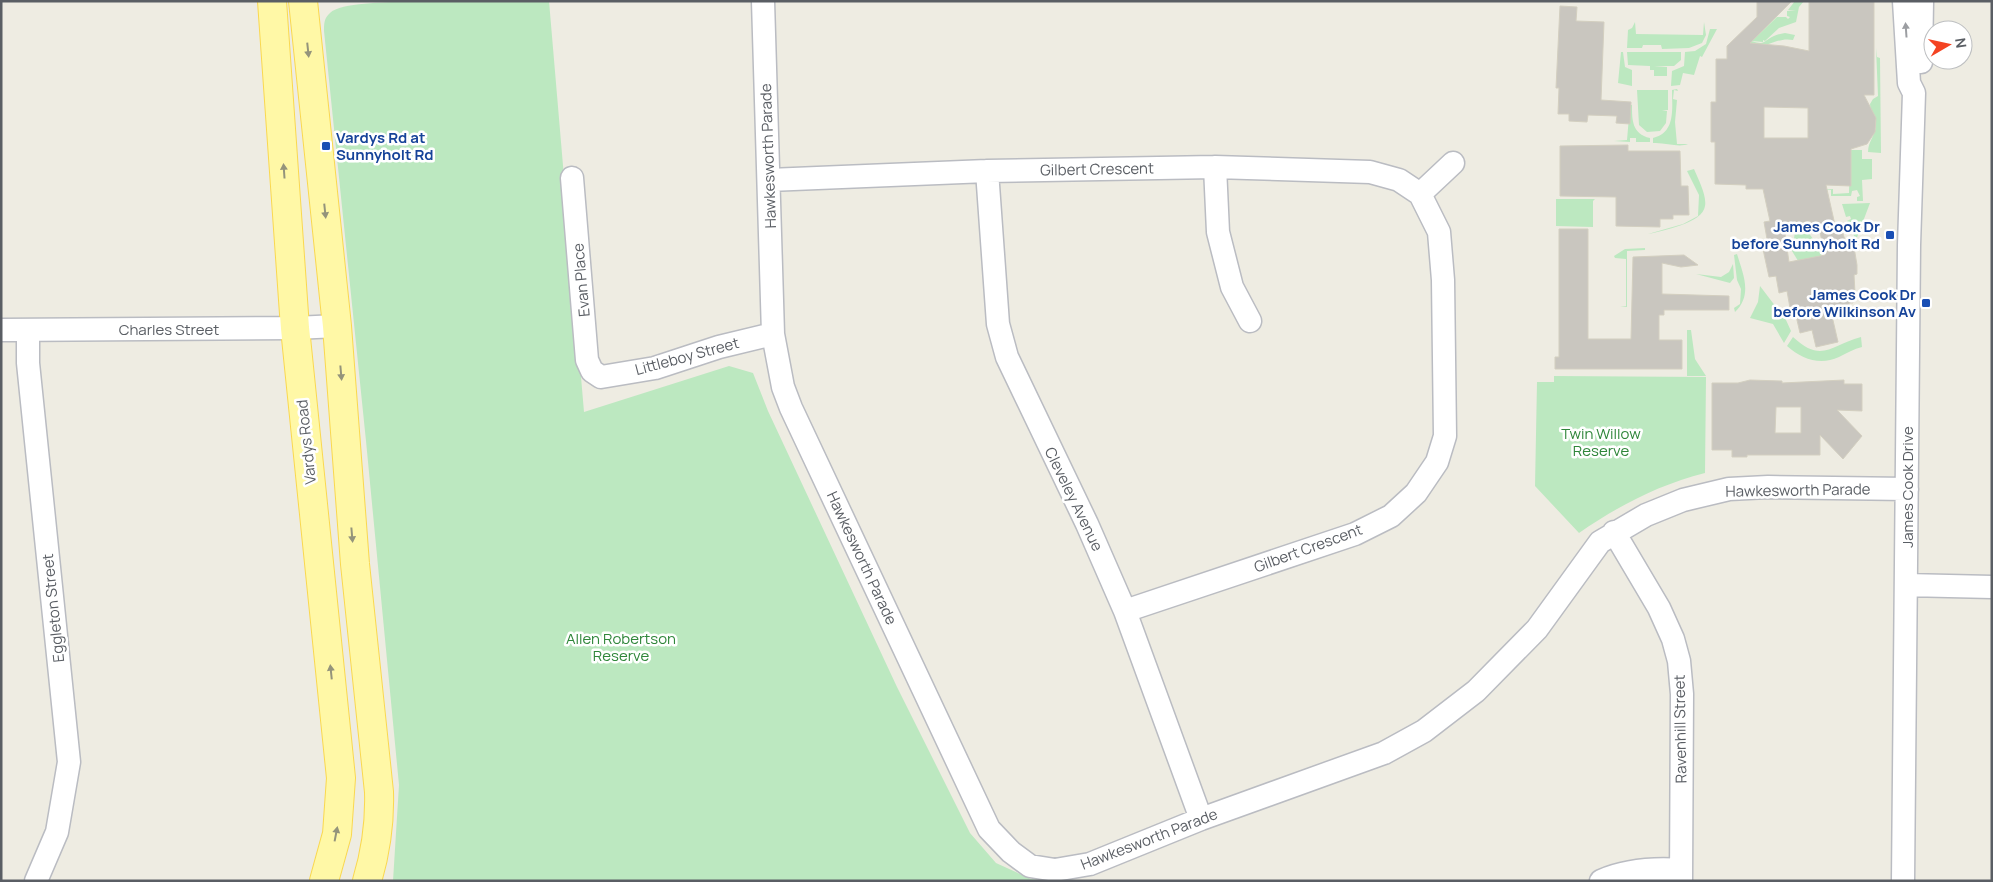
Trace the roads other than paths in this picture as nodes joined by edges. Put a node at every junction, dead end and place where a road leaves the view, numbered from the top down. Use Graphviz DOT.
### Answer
graph roads {
  1 [pos="272,1"];
  2 [pos="303,1"];
  3 [pos="763,1"];
  4 [pos="1904,1"];
  5 [pos="1922,1"];
  6 [pos="1914,93"];
  7 [pos="1453,163"];
  8 [pos="1215,168"];
  9 [pos="987,170"];
  10 [pos="572,178"];
  11 [pos="769,180"];
  12 [pos="1420,194"];
  13 [pos="1250,321"];
  14 [pos="337,326"];
  15 [pos="295,328"];
  16 [pos="1,330"];
  17 [pos="28,330"];
  18 [pos="773,334"];
  19 [pos="601,377"];
  20 [pos="1908,489"];
  21 [pos="1614,532"];
  22 [pos="1906,585"];
  23 [pos="1992,587"];
  24 [pos="1125,611"];
  25 [pos="1201,819"];
  26 [pos="1681,875"];
  27 [pos="36,881"];
  28 [pos="324,881"];
  29 [pos="367,881"];
  30 [pos="1601,881"];
  31 [pos="1903,881"];
  15 -- 1 [label="main road, Vardys Road, one-way"];
  2 -- 14 [label="main road, one-way"];
  3 -- 11 [label="street, Hawkesworth Parade"];
  6 -- 4 [label="street, James Cook Drive, one-way"];
  5 -- 6 [label="street, James Cook Drive"];
  6 -- 20 [label="street, James Cook Drive"];
  7 -- 12 [label="street"];
  8 -- 9 [label="street, Gilbert Crescent"];
  8 -- 12 [label="street, Gilbert Crescent"];
  8 -- 13 [label="street"];
  9 -- 11 [label="street, Gilbert Crescent"];
  9 -- 24 [label="street, Cleveley Avenue"];
  10 -- 19 [label="street, Evan Place"];
  11 -- 18 [label="street, Hawkesworth Parade"];
  12 -- 24 [label="street, Gilbert Crescent"];
  14 -- 15 [label="street, Charles Street"];
  14 -- 29 [label="main road, one-way"];
  15 -- 17 [label="street, Charles Street"];
  28 -- 15 [label="main road, Vardys Road, one-way"];
  16 -- 17 [label="street, Charles Street"];
  17 -- 27 [label="street, Eggleton Street"];
  18 -- 19 [label="street, Littleboy Street"];
  18 -- 25 [label="street, Hawkesworth Parade"];
  20 -- 21 [label="street, Hawkesworth Parade"];
  20 -- 22 [label="street, James Cook Drive"];
  21 -- 25 [label="street, Hawkesworth Parade"];
  21 -- 26 [label="street, Ravenhill Street"];
  22 -- 23 [label="street"];
  22 -- 31 [label="street, James Cook Drive"];
  24 -- 25 [label="street, Cleveley Avenue"];
  26 -- 30 [label="street"];
}
